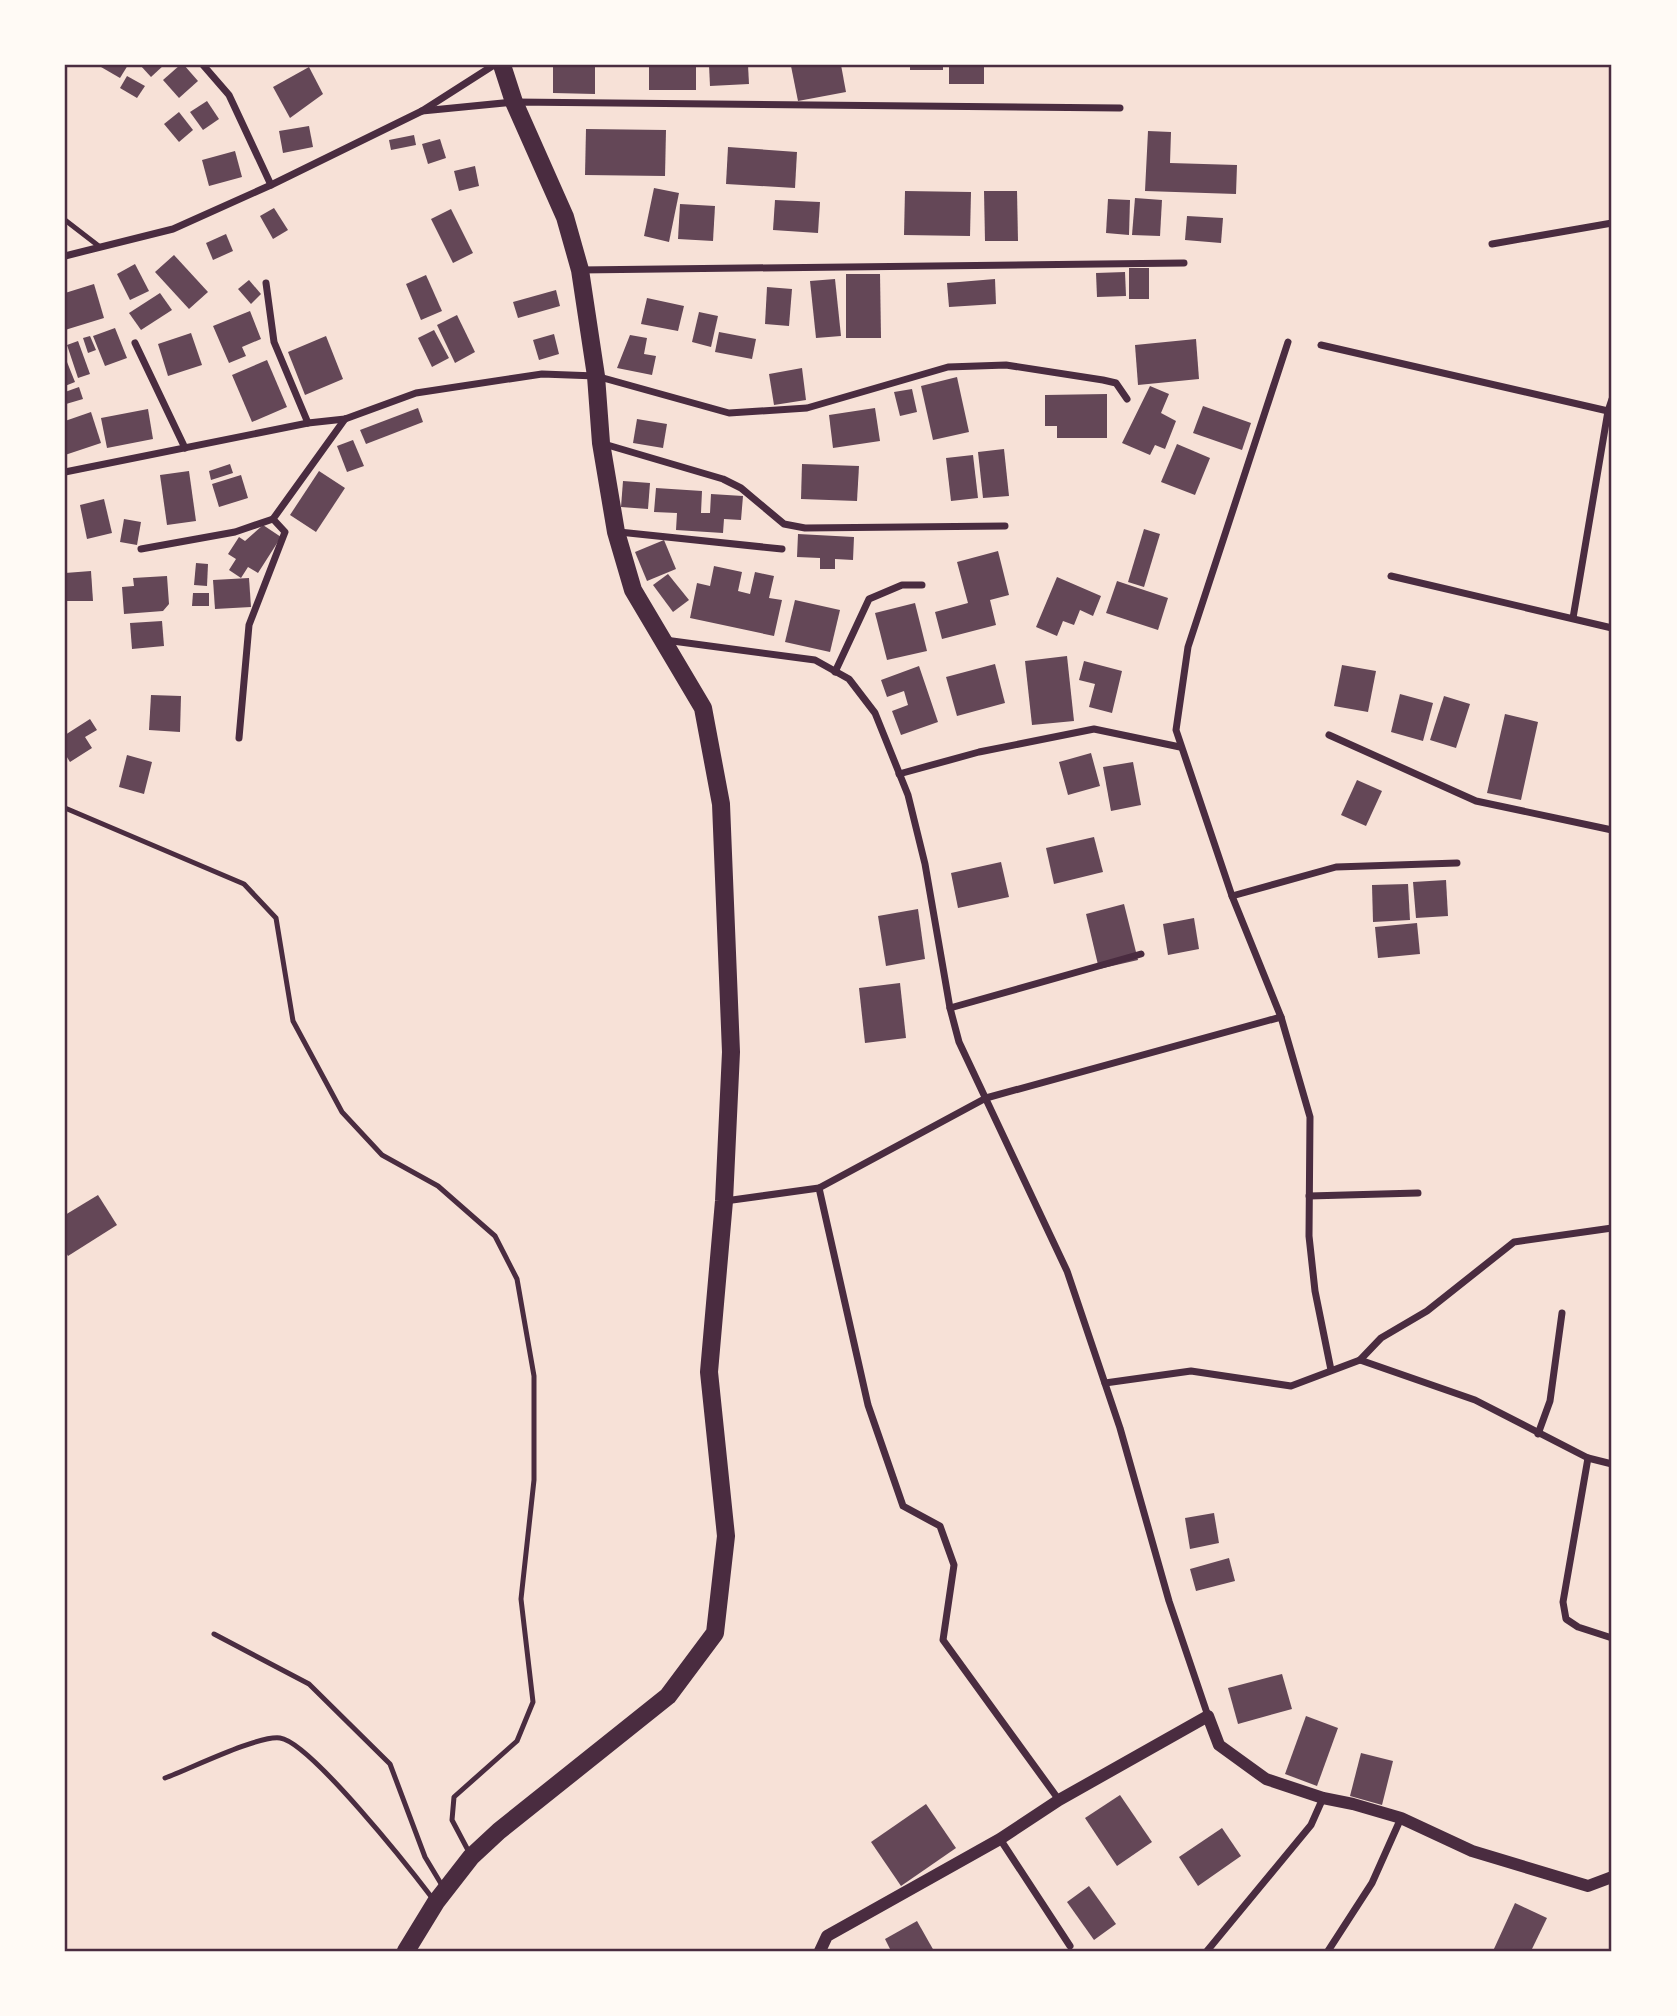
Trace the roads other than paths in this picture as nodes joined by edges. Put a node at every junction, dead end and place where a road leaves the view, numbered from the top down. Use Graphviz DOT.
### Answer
graph roads {
  1 [pos="203,65"];
  2 [pos="495,65"];
  3 [pos="502,65"];
  4 [pos="514,102"];
  5 [pos="1120,108"];
  6 [pos="422,111"];
  7 [pos="271,185"];
  8 [pos="65,220"];
  9 [pos="1612,223"];
  10 [pos="1492,244"];
  11 [pos="100,247"];
  12 [pos="65,256"];
  13 [pos="1184,263"];
  14 [pos="580,270"];
  15 [pos="266,283"];
  16 [pos="1288,342"];
  17 [pos="135,343"];
  18 [pos="1321,345"];
  19 [pos="596,376"];
  20 [pos="1127,399"];
  21 [pos="1612,399"];
  22 [pos="1608,411"];
  23 [pos="345,419"];
  24 [pos="308,423"];
  25 [pos="601,443"];
  26 [pos="185,448"];
  27 [pos="65,472"];
  28 [pos="273,519"];
  29 [pos="1006,526"];
  30 [pos="616,532"];
  31 [pos="141,549"];
  32 [pos="782,549"];
  33 [pos="1391,576"];
  34 [pos="922,585"];
  35 [pos="1573,618"];
  36 [pos="1612,628"];
  37 [pos="663,640"];
  38 [pos="835,672"];
  39 [pos="1329,736"];
  40 [pos="239,738"];
  41 [pos="1180,747"];
  42 [pos="900,774"];
  43 [pos="65,808"];
  44 [pos="1612,830"];
  45 [pos="1457,863"];
  46 [pos="1232,896"];
  47 [pos="1141,954"];
  48 [pos="950,1008"];
  49 [pos="1281,1017"];
  50 [pos="986,1098"];
  51 [pos="819,1188"];
  52 [pos="1418,1193"];
  53 [pos="1309,1196"];
  54 [pos="724,1201"];
  55 [pos="1612,1228"];
  56 [pos="1563,1313"];
  57 [pos="1360,1360"];
  58 [pos="1331,1370"];
  59 [pos="1105,1383"];
  60 [pos="1538,1434"];
  61 [pos="1588,1458"];
  62 [pos="1612,1464"];
  63 [pos="214,1634"];
  64 [pos="1612,1638"];
  65 [pos="1208,1716"];
  66 [pos="165,1779"];
  67 [pos="1323,1798"];
  68 [pos="1059,1800"];
  69 [pos="1401,1818"];
  70 [pos="1000,1839"];
  71 [pos="471,1857"];
  72 [pos="1612,1877"];
  73 [pos="440,1896"];
  74 [pos="1070,1946"];
  75 [pos="406,1951"];
  76 [pos="820,1951"];
  77 [pos="1207,1951"];
  78 [pos="1328,1951"];
  1 -- 7 [label="street"];
  2 -- 6 [label="street"];
  3 -- 4 [label="main road"];
  4 -- 5 [label="street"];
  4 -- 6 [label="street"];
  4 -- 14 [label="main road"];
  6 -- 7 [label="street"];
  7 -- 11 [label="street"];
  8 -- 11 [label="lane"];
  9 -- 10 [label="street"];
  11 -- 12 [label="street"];
  13 -- 14 [label="street"];
  14 -- 19 [label="main road"];
  15 -- 24 [label="street"];
  16 -- 41 [label="street"];
  17 -- 26 [label="street"];
  18 -- 22 [label="street"];
  19 -- 20 [label="street"];
  19 -- 23 [label="street"];
  19 -- 25 [label="main road"];
  21 -- 22 [label="street"];
  22 -- 35 [label="street"];
  23 -- 24 [label="street"];
  23 -- 28 [label="street"];
  24 -- 26 [label="street"];
  25 -- 29 [label="street"];
  25 -- 30 [label="main road"];
  26 -- 27 [label="street"];
  28 -- 31 [label="street"];
  28 -- 40 [label="street"];
  30 -- 32 [label="street"];
  30 -- 37 [label="main road"];
  33 -- 35 [label="street"];
  34 -- 38 [label="street"];
  35 -- 36 [label="street"];
  37 -- 38 [label="street"];
  37 -- 54 [label="main road"];
  38 -- 42 [label="street"];
  39 -- 44 [label="street"];
  41 -- 42 [label="street"];
  41 -- 46 [label="street"];
  42 -- 48 [label="street"];
  43 -- 71 [label="lane"];
  45 -- 46 [label="street"];
  46 -- 49 [label="street"];
  47 -- 48 [label="street"];
  48 -- 50 [label="street"];
  49 -- 50 [label="street"];
  49 -- 53 [label="street"];
  50 -- 51 [label="street"];
  50 -- 59 [label="street"];
  51 -- 54 [label="street"];
  51 -- 68 [label="street"];
  52 -- 53 [label="street"];
  53 -- 58 [label="street"];
  54 -- 71 [label="main road"];
  55 -- 57 [label="street"];
  56 -- 60 [label="street"];
  57 -- 58 [label="street"];
  57 -- 60 [label="street"];
  58 -- 59 [label="street"];
  59 -- 65 [label="street"];
  60 -- 61 [label="street"];
  61 -- 62 [label="street"];
  61 -- 64 [label="street"];
  63 -- 73 [label="lane"];
  65 -- 67 [label="street"];
  65 -- 68 [label="street"];
  66 -- 73 [label="lane"];
  67 -- 69 [label="street"];
  67 -- 77 [label="street"];
  68 -- 70 [label="street"];
  69 -- 72 [label="street"];
  69 -- 78 [label="street"];
  70 -- 74 [label="street"];
  70 -- 76 [label="street"];
  71 -- 73 [label="main road"];
  73 -- 75 [label="main road"];
}
